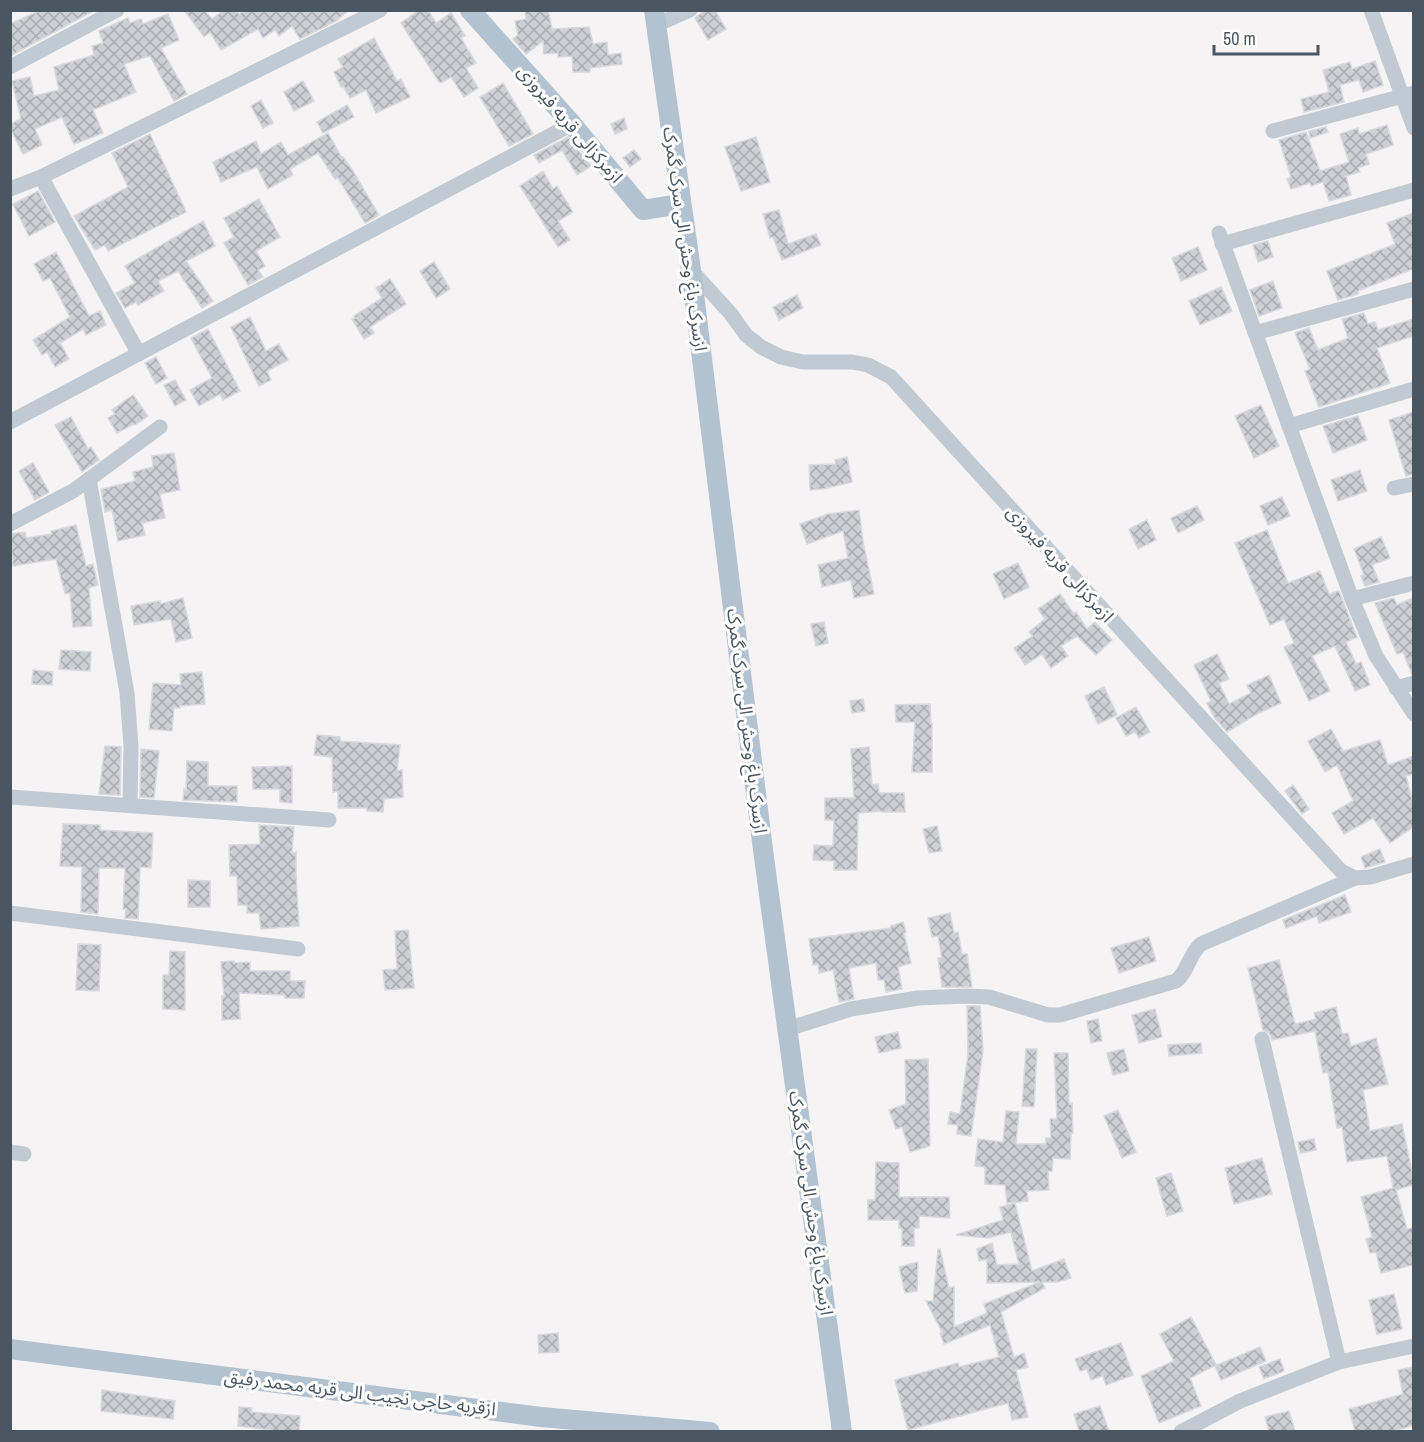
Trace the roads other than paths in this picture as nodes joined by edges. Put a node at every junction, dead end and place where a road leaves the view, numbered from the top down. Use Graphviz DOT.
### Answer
graph roads {
  1 [pos="117,10"];
  2 [pos="380,10"];
  3 [pos="470,10"];
  4 [pos="690,10"];
  5 [pos="1371,10"];
  6 [pos="655,18"];
  7 [pos="10,67"];
  8 [pos="1408,95"];
  9 [pos="572,124"];
  10 [pos="1413,128"];
  11 [pos="1273,131"];
  12 [pos="41,177"];
  13 [pos="10,189"];
  14 [pos="1413,190"];
  15 [pos="681,204"];
  16 [pos="691,270"];
  17 [pos="1413,289"];
  18 [pos="1255,333"];
  19 [pos="139,354"];
  20 [pos="1413,389"];
  21 [pos="10,422"];
  22 [pos="1289,426"];
  23 [pos="160,427"];
  24 [pos="89,479"];
  25 [pos="1413,483"];
  26 [pos="1394,488"];
  27 [pos="10,524"];
  28 [pos="1413,583"];
  29 [pos="1352,599"];
  30 [pos="1413,683"];
  31 [pos="1396,688"];
  32 [pos="1413,714"];
  33 [pos="10,797"];
  34 [pos="130,805"];
  35 [pos="329,820"];
  36 [pos="1413,864"];
  37 [pos="1355,878"];
  38 [pos="10,913"];
  39 [pos="298,949"];
  40 [pos="787,1029"];
  41 [pos="1262,1039"];
  42 [pos="1413,1346"];
  43 [pos="10,1349"];
  44 [pos="1339,1362"];
  45 [pos="710,1431"];
  46 [pos="842,1431"];
  47 [pos="1181,1431"];
  1 -- 7 [label="street"];
  2 -- 12 [label="street"];
  3 -- 9 [label="main road, ازمرکزالی قریه فیروزی"];
  4 -- 6 [label="street"];
  5 -- 8 [label="street"];
  6 -- 15 [label="main road, ازسرک باغ وحش الی سرک گمرک"];
  8 -- 10 [label="street"];
  8 -- 11 [label="street"];
  9 -- 15 [label="main road, ازمرکزالی قریه فیروزی"];
  9 -- 19 [label="street"];
  12 -- 13 [label="street"];
  12 -- 19 [label="street"];
  14 -- 18 [label="street"];
  15 -- 16 [label="main road, ازسرک باغ وحش الی سرک گمرک"];
  16 -- 37 [label="street, ازمرکزالی قریه فیروزی"];
  16 -- 40 [label="main road, ازسرک باغ وحش الی سرک گمرک"];
  17 -- 18 [label="street"];
  18 -- 22 [label="street"];
  19 -- 21 [label="street"];
  20 -- 22 [label="street"];
  22 -- 29 [label="street"];
  23 -- 24 [label="street"];
  24 -- 27 [label="street"];
  24 -- 34 [label="street"];
  25 -- 26 [label="street"];
  28 -- 29 [label="street"];
  29 -- 31 [label="street"];
  30 -- 31 [label="street"];
  31 -- 32 [label="street"];
  33 -- 34 [label="street"];
  34 -- 35 [label="street"];
  36 -- 37 [label="street"];
  37 -- 40 [label="street"];
  38 -- 39 [label="street"];
  40 -- 46 [label="main road, ازسرک باغ وحش الی سرک گمرک"];
  41 -- 44 [label="street"];
  42 -- 44 [label="street"];
  43 -- 45 [label="main road, ازقریه حاجی نجیب الی قریه محمد رفیق"];
  44 -- 47 [label="street"];
}
